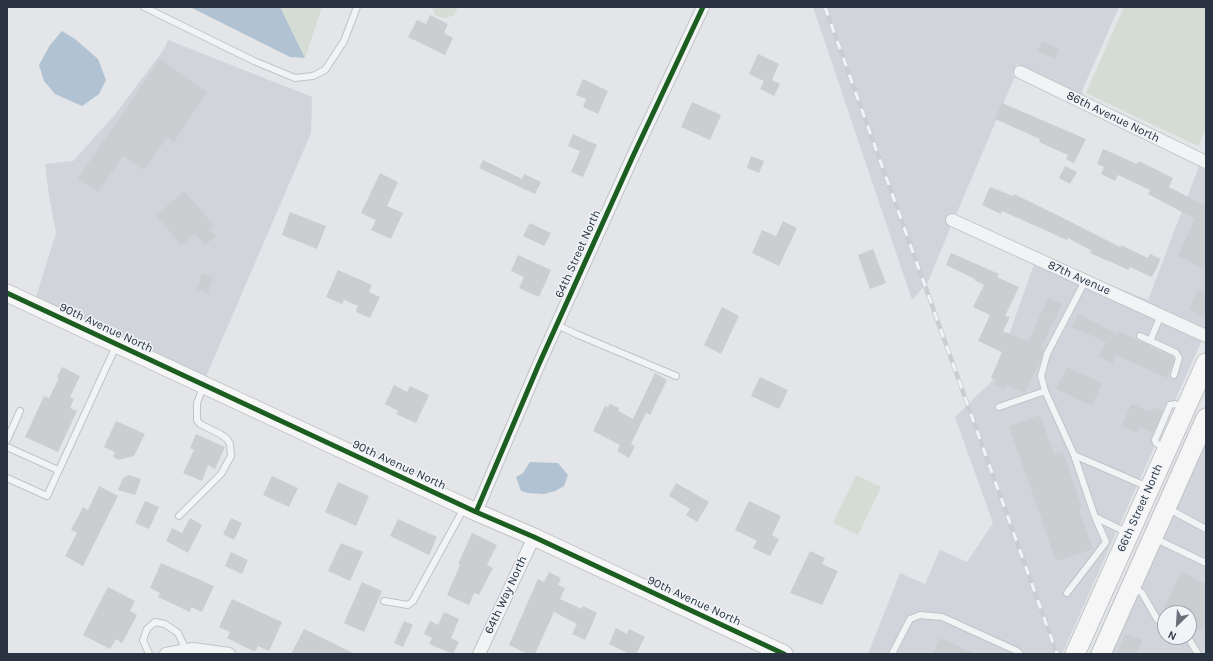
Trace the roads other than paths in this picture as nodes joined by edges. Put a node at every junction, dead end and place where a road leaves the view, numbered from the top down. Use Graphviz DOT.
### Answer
graph roads {
  1 [pos="144,7"];
  2 [pos="357,7"];
  3 [pos="703,7"];
  4 [pos="1020,72"];
  5 [pos="1206,162"];
  6 [pos="952,220"];
  7 [pos="1085,281"];
  8 [pos="7,293"];
  9 [pos="1161,315"];
  10 [pos="557,325"];
  11 [pos="1140,336"];
  12 [pos="1206,336"];
  13 [pos="1150,342"];
  14 [pos="117,345"];
  15 [pos="1206,362"];
  16 [pos="1174,375"];
  17 [pos="676,376"];
  18 [pos="204,385"];
  19 [pos="1046,391"];
  20 [pos="1000,407"];
  21 [pos="20,411"];
  22 [pos="1206,418"];
  23 [pos="7,440"];
  24 [pos="7,447"];
  25 [pos="1074,455"];
  26 [pos="58,470"];
  27 [pos="7,478"];
  28 [pos="1151,484"];
  29 [pos="1174,489"];
  30 [pos="1166,507"];
  31 [pos="470,509"];
  32 [pos="179,516"];
  33 [pos="1095,517"];
  34 [pos="1206,529"];
  35 [pos="1129,533"];
  36 [pos="534,537"];
  37 [pos="1152,537"];
  38 [pos="1206,563"];
  39 [pos="1131,586"];
  40 [pos="1067,593"];
  41 [pos="384,601"];
  42 [pos="1157,619"];
  43 [pos="1193,645"];
  44 [pos="762,649"];
  45 [pos="1081,649"];
  46 [pos="186,650"];
  47 [pos="149,654"];
  48 [pos="166,654"];
  49 [pos="229,654"];
  50 [pos="479,654"];
  51 [pos="784,654"];
  52 [pos="892,654"];
  53 [pos="1020,654"];
  54 [pos="1101,654"];
  55 [pos="1198,654"];
  1 -- 2 [label="lane"];
  3 -- 10 [label="street, 64th Street North"];
  4 -- 5 [label="street, 86th Avenue North"];
  6 -- 7 [label="street, 87th Avenue"];
  7 -- 9 [label="street, 87th Avenue"];
  7 -- 19 [label="lane"];
  8 -- 14 [label="street, 90th Avenue North"];
  9 -- 12 [label="street, 87th Avenue"];
  9 -- 13 [label="lane"];
  10 -- 17 [label="lane"];
  10 -- 31 [label="street, 64th Street North"];
  11 -- 13 [label="lane"];
  13 -- 16 [label="lane"];
  14 -- 18 [label="street, 90th Avenue North"];
  14 -- 26 [label="lane"];
  15 -- 28 [label="main road, 66th Street North"];
  18 -- 31 [label="street, 90th Avenue North"];
  18 -- 32 [label="lane"];
  19 -- 20 [label="lane"];
  19 -- 25 [label="lane"];
  21 -- 23 [label="lane"];
  22 -- 29 [label="main road, 66th Street North"];
  24 -- 26 [label="lane"];
  25 -- 28 [label="lane"];
  25 -- 33 [label="lane"];
  26 -- 27 [label="lane"];
  28 -- 29 [label="main road"];
  28 -- 35 [label="main road, 66th Street North"];
  29 -- 30 [label="main road, 66th Street North"];
  30 -- 34 [label="lane"];
  30 -- 37 [label="main road, 66th Street North"];
  31 -- 36 [label="street, 90th Avenue North"];
  31 -- 41 [label="lane"];
  33 -- 35 [label="lane"];
  33 -- 40 [label="lane"];
  35 -- 45 [label="main road, 66th Street North"];
  36 -- 44 [label="street, 90th Avenue North"];
  36 -- 50 [label="street, 64th Way North"];
  37 -- 38 [label="lane"];
  37 -- 39 [label="main road, 66th Street North"];
  39 -- 42 [label="lane"];
  39 -- 54 [label="main road, 66th Street North"];
  43 -- 55 [label="lane"];
  44 -- 51 [label="street, 90th Avenue North"];
  46 -- 47 [label="lane"];
  46 -- 48 [label="street"];
  46 -- 49 [label="street"];
  52 -- 53 [label="lane"];
}
